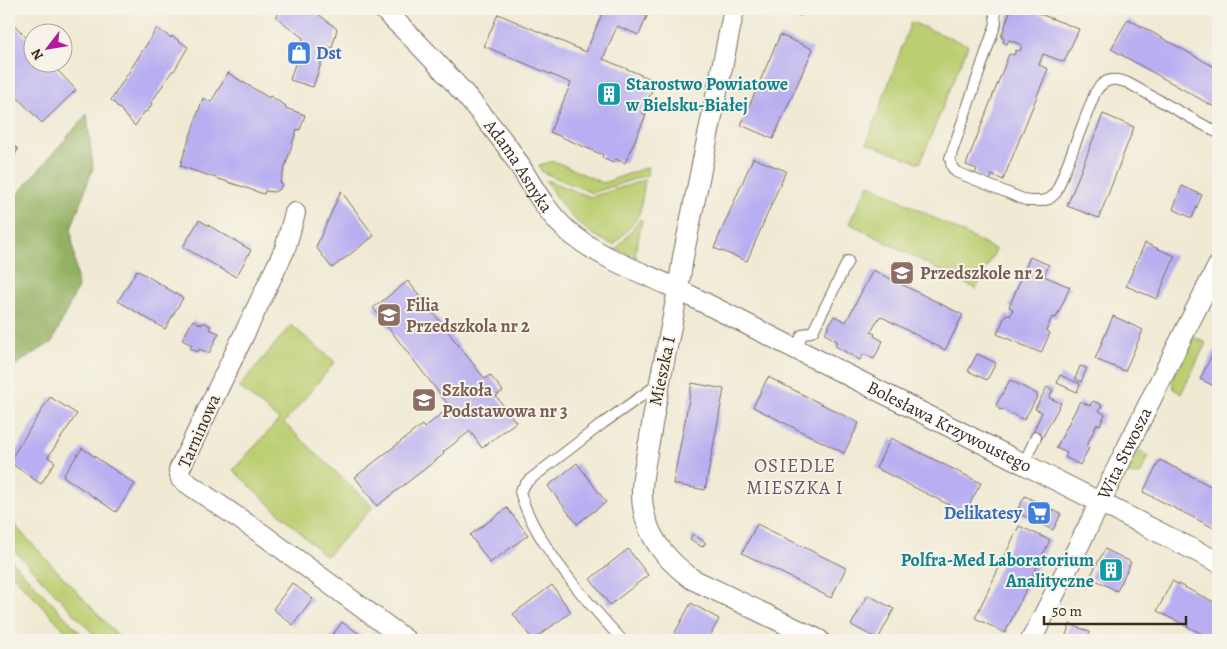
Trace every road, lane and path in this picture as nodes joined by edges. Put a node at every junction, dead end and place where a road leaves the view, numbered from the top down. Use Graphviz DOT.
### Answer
graph roads {
  1 [pos="383,9"];
  2 [pos="734,9"];
  3 [pos="994,9"];
  4 [pos="1218,133"];
  5 [pos="295,213"];
  6 [pos="848,260"];
  7 [pos="1218,266"];
  8 [pos="679,290"];
  9 [pos="796,349"];
  10 [pos="658,384"];
  11 [pos="1036,437"];
  12 [pos="1023,465"];
  13 [pos="1100,504"];
  14 [pos="1218,562"];
  15 [pos="406,640"];
  16 [pos="622,640"];
  17 [pos="819,640"];
  18 [pos="1031,640"];
  1 -- 8 [label="street, Adama Asnyka"];
  2 -- 8 [label="street, Mieszka I"];
  3 -- 4 [label="lane"];
  5 -- 15 [label="street, Tarninowa"];
  6 -- 9 [label="lane"];
  7 -- 13 [label="street, Wita Stwosza"];
  8 -- 9 [label="street, Bolesława Krzywoustego"];
  8 -- 10 [label="street, Mieszka I"];
  9 -- 12 [label="street, Bolesława Krzywoustego"];
  10 -- 16 [label="lane"];
  10 -- 17 [label="street, Mieszka I"];
  11 -- 12 [label="lane"];
  12 -- 13 [label="street, Bolesława Krzywoustego"];
  13 -- 14 [label="street, Bolesława Krzywoustego"];
  13 -- 18 [label="street, Wita Stwosza"];
}
